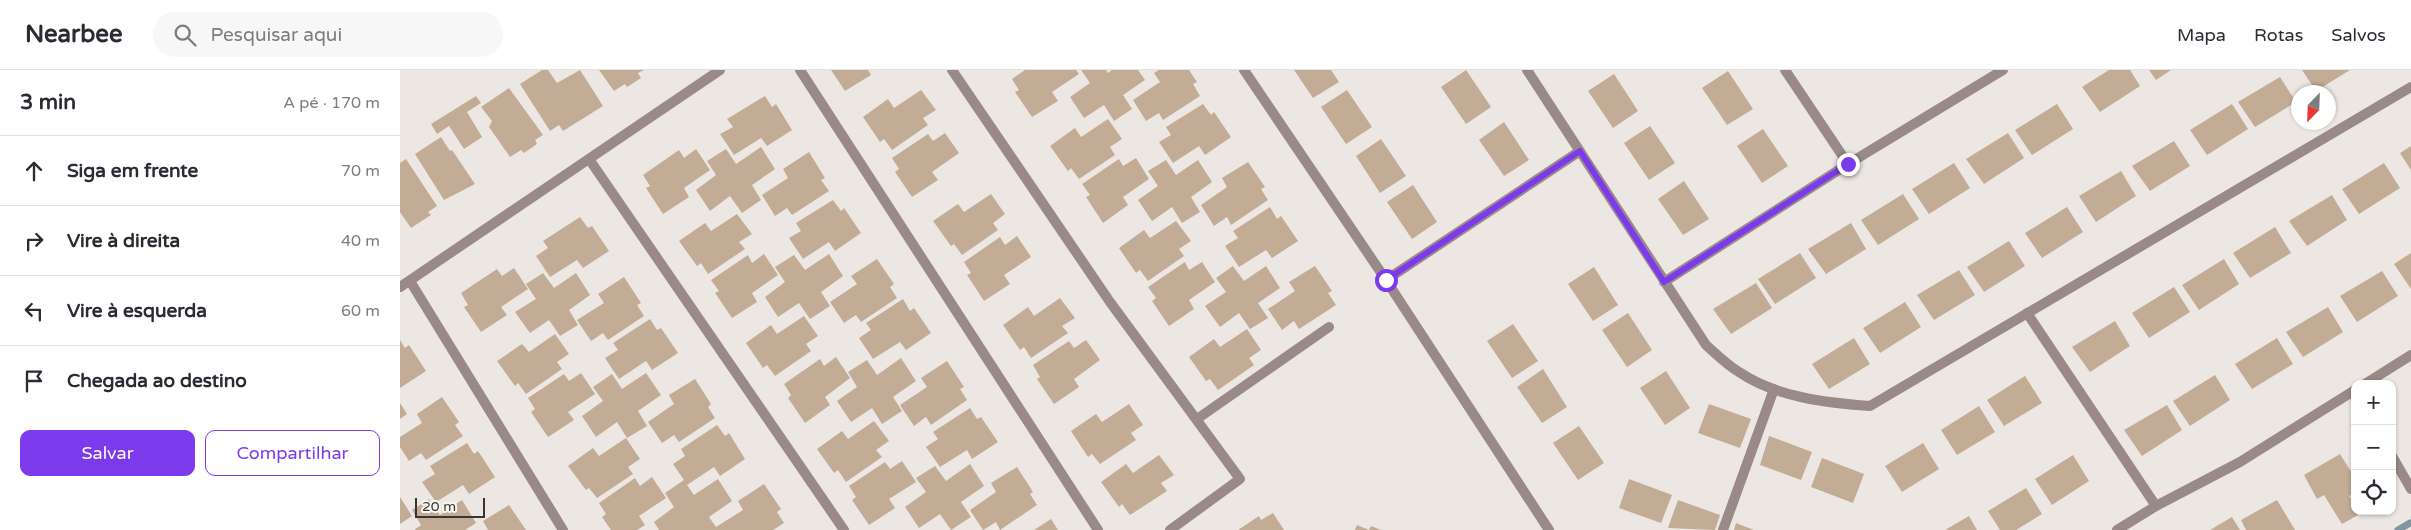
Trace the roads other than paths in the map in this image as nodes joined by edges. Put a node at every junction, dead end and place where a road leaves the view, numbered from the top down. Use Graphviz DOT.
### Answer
graph roads {
  1 [pos="720,70"];
  2 [pos="800,70"];
  3 [pos="952,70"];
  4 [pos="1244,70"];
  5 [pos="1527,70"];
  6 [pos="1785,70"];
  7 [pos="2003,70"];
  8 [pos="2411,87"];
  9 [pos="1580,151"];
  10 [pos="588,159"];
  11 [pos="1848,164"];
  12 [pos="1386,280"];
  13 [pos="410,281"];
  14 [pos="1664,282"];
  15 [pos="400,287"];
  16 [pos="2027,313"];
  17 [pos="1329,327"];
  18 [pos="2411,355"];
  19 [pos="2370,380"];
  20 [pos="1774,389"];
  21 [pos="2351,393"];
  22 [pos="1196,419"];
  23 [pos="2396,463"];
  24 [pos="2411,488"];
  25 [pos="2156,506"];
  26 [pos="563,530"];
  27 [pos="844,530"];
  28 [pos="1098,530"];
  29 [pos="1170,530"];
  30 [pos="1549,530"];
  31 [pos="1723,530"];
  32 [pos="2117,530"];
  1 -- 10 [label="street"];
  2 -- 28 [label="street"];
  3 -- 22 [label="street"];
  4 -- 12 [label="street"];
  5 -- 9 [label="street"];
  6 -- 11 [label="street"];
  7 -- 11 [label="street"];
  8 -- 16 [label="street"];
  9 -- 12 [label="street"];
  9 -- 14 [label="street"];
  10 -- 13 [label="street"];
  10 -- 27 [label="street"];
  11 -- 14 [label="street"];
  12 -- 30 [label="street"];
  13 -- 15 [label="street"];
  13 -- 26 [label="street"];
  14 -- 20 [label="street"];
  16 -- 20 [label="street"];
  16 -- 25 [label="street"];
  17 -- 22 [label="street"];
  18 -- 19 [label="street"];
  20 -- 31 [label="street"];
  21 -- 25 [label="street"];
  22 -- 29 [label="street"];
  23 -- 24 [label="street"];
  25 -- 32 [label="street"];
}
